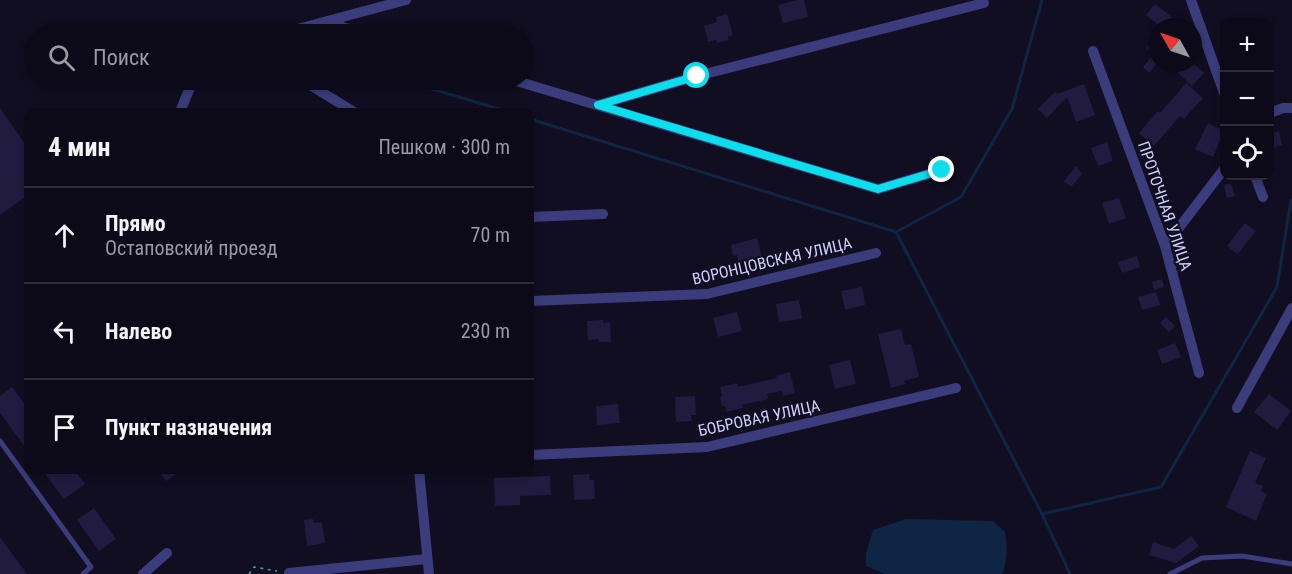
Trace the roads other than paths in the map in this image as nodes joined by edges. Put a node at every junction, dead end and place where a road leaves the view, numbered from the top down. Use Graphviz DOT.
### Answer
graph roads {
  1 [pos="406,0"];
  2 [pos="1191,0"];
  3 [pos="984,3"];
  4 [pos="326,22"];
  5 [pos="318,24"];
  6 [pos="333,24"];
  7 [pos="1093,51"];
  8 [pos="1220,82"];
  9 [pos="534,86"];
  10 [pos="189,90"];
  11 [pos="318,90"];
  12 [pos="598,105"];
  13 [pos="182,108"];
  14 [pos="348,108"];
  15 [pos="1292,108"];
  16 [pos="1274,111"];
  17 [pos="942,170"];
  18 [pos="1220,174"];
  19 [pos="1257,180"];
  20 [pos="1263,197"];
  21 [pos="603,214"];
  22 [pos="534,217"];
  23 [pos="1165,246"];
  24 [pos="876,253"];
  25 [pos="534,301"];
  26 [pos="1292,308"];
  27 [pos="1200,373"];
  28 [pos="956,388"];
  29 [pos="1238,408"];
  30 [pos="0,441"];
  31 [pos="534,455"];
  32 [pos="419,474"];
  33 [pos="167,553"];
  34 [pos="428,559"];
  35 [pos="1292,564"];
  36 [pos="289,573"];
  37 [pos="83,574"];
  38 [pos="143,574"];
  39 [pos="429,574"];
  40 [pos="1170,574"];
  1 -- 4 [label="street"];
  2 -- 8 [label="street"];
  3 -- 12 [label="street"];
  4 -- 5 [label="street"];
  4 -- 6 [label="street"];
  7 -- 23 [label="street, ПРОТОЧНАЯ УЛИЦА"];
  9 -- 12 [label="street"];
  10 -- 13 [label="street"];
  11 -- 14 [label="street"];
  12 -- 17 [label="street"];
  15 -- 16 [label="street"];
  18 -- 23 [label="street"];
  19 -- 20 [label="street"];
  21 -- 22 [label="street"];
  23 -- 27 [label="street, ПРОТОЧНАЯ УЛИЦА"];
  24 -- 25 [label="street, ВОРОНЦОВСКАЯ УЛИЦА"];
  26 -- 29 [label="street"];
  28 -- 31 [label="street, БОБРОВАЯ УЛИЦА"];
  30 -- 37 [label="lane"];
  32 -- 34 [label="street"];
  33 -- 38 [label="street"];
  34 -- 36 [label="street"];
  34 -- 39 [label="street"];
  35 -- 40 [label="lane"];
}
